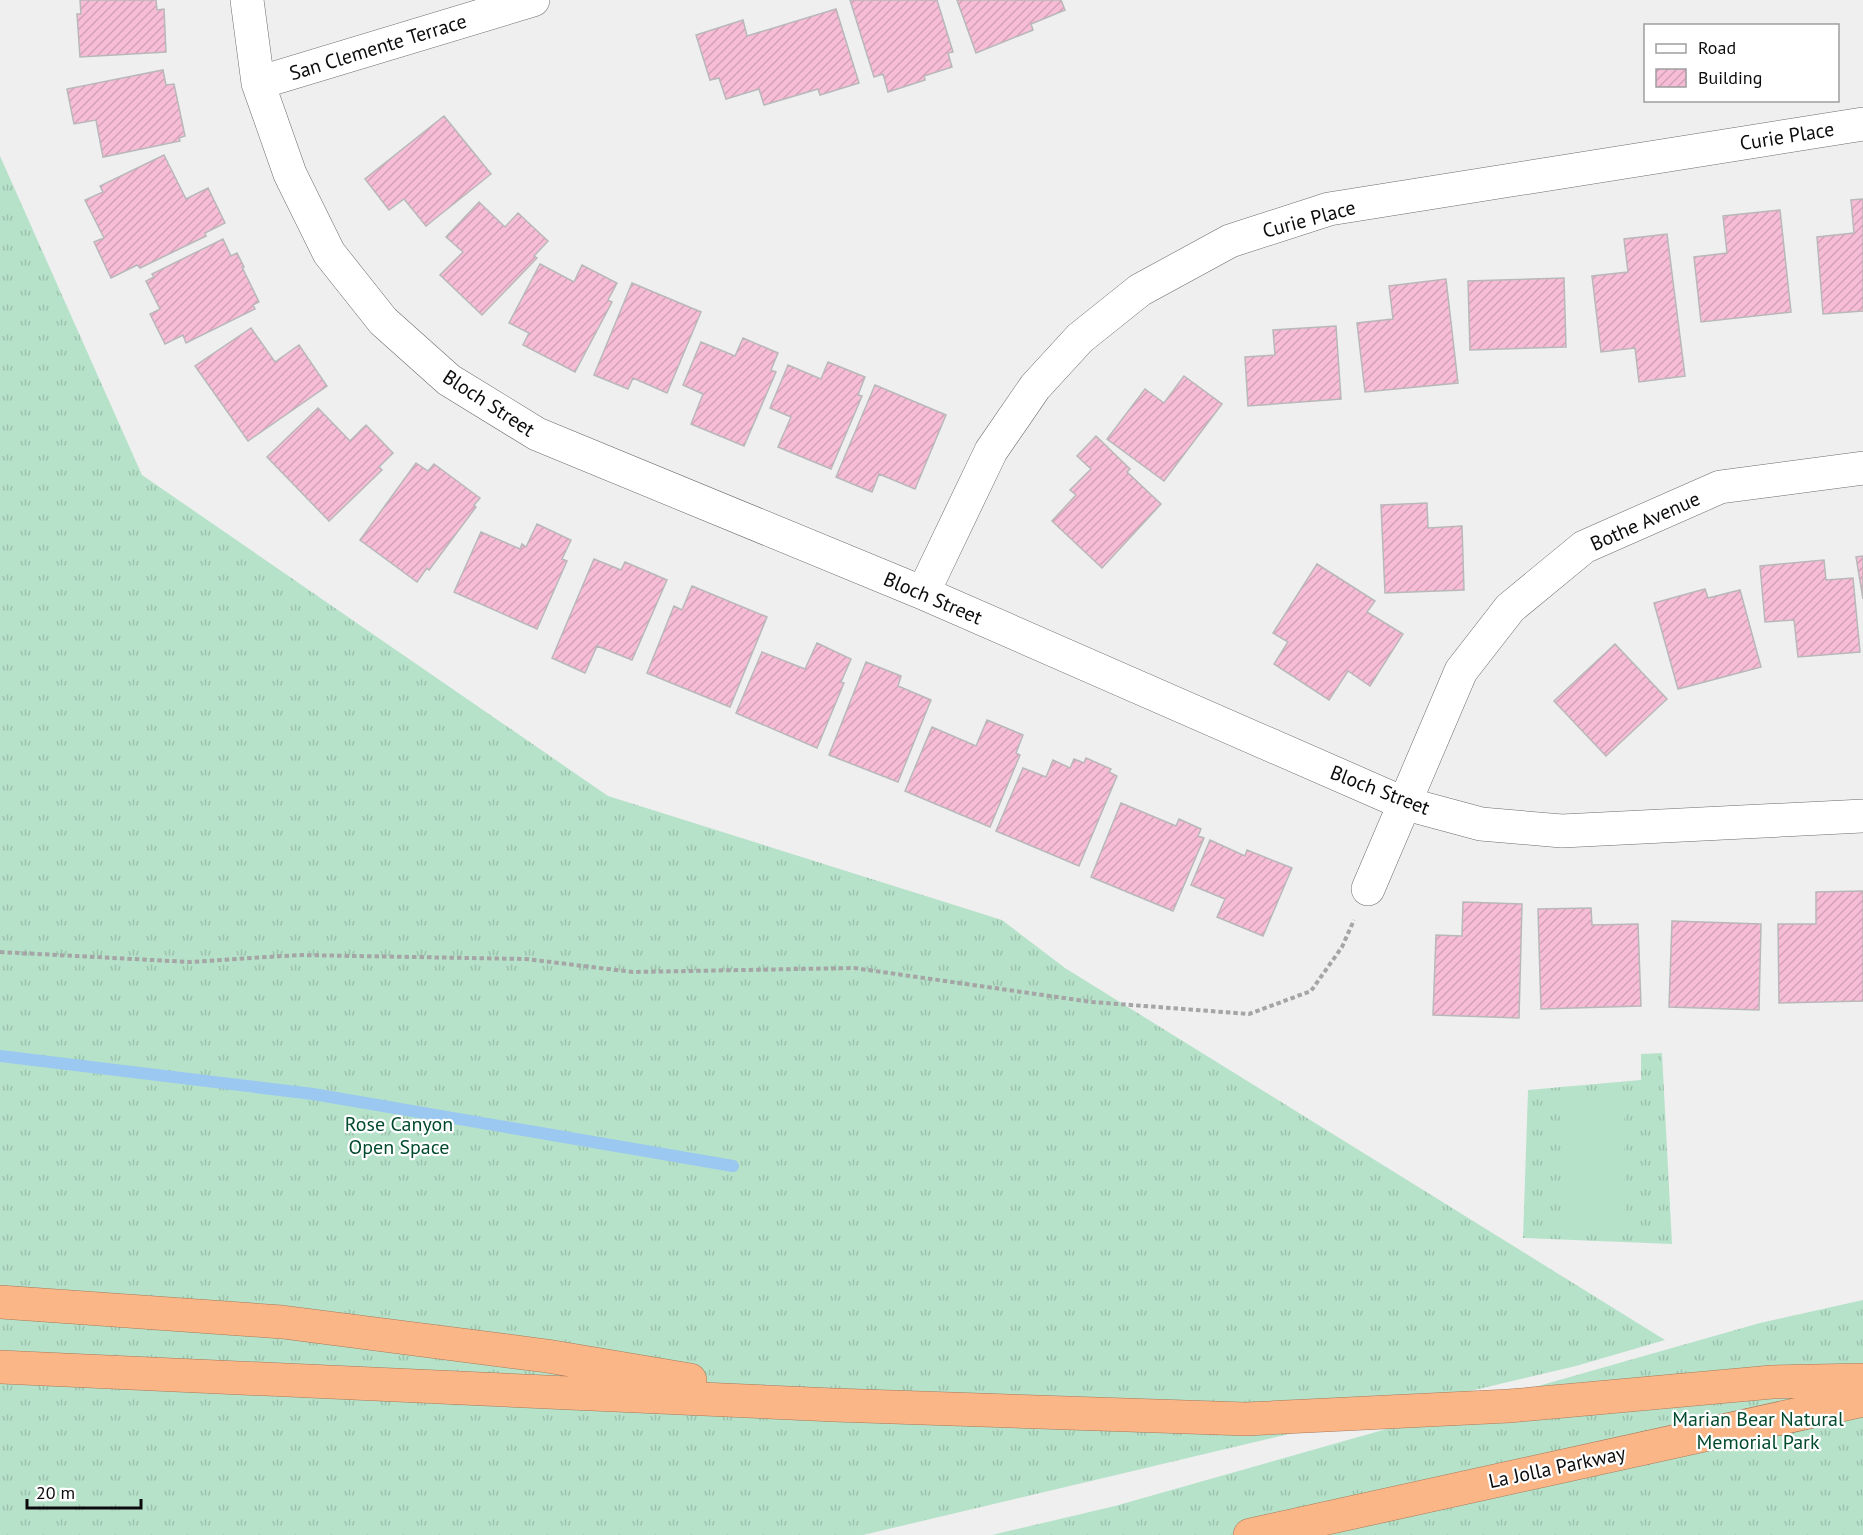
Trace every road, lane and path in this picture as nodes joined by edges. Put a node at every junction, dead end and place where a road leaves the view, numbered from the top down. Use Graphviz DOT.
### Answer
graph roads {
  1 [pos="247,0"];
  2 [pos="533,0"];
  3 [pos="258,83"];
  4 [pos="1863,124"];
  5 [pos="1863,468"];
  6 [pos="923,593"];
  7 [pos="1403,803"];
  8 [pos="1863,816"];
  9 [pos="1368,889"];
  10 [pos="0,952"];
  11 [pos="0,1302"];
  12 [pos="0,1366"];
  13 [pos="1863,1380"];
  14 [pos="1863,1400"];
  15 [pos="834,1405"];
  16 [pos="1250,1535"];
  1 -- 3 [label="street, Bloch Street"];
  2 -- 3 [label="street, San Clemente Terrace"];
  3 -- 6 [label="street, Bloch Street"];
  4 -- 6 [label="street, Curie Place"];
  5 -- 7 [label="street, Bothe Avenue"];
  6 -- 7 [label="street, Bloch Street"];
  7 -- 8 [label="street, Bloch Street"];
  7 -- 9 [label="street, Bothe Avenue"];
  9 -- 10 [label="path"];
  11 -- 15 [label="highway"];
  12 -- 15 [label="highway"];
  13 -- 15 [label="highway"];
  14 -- 16 [label="highway, La Jolla Parkway"];
}
